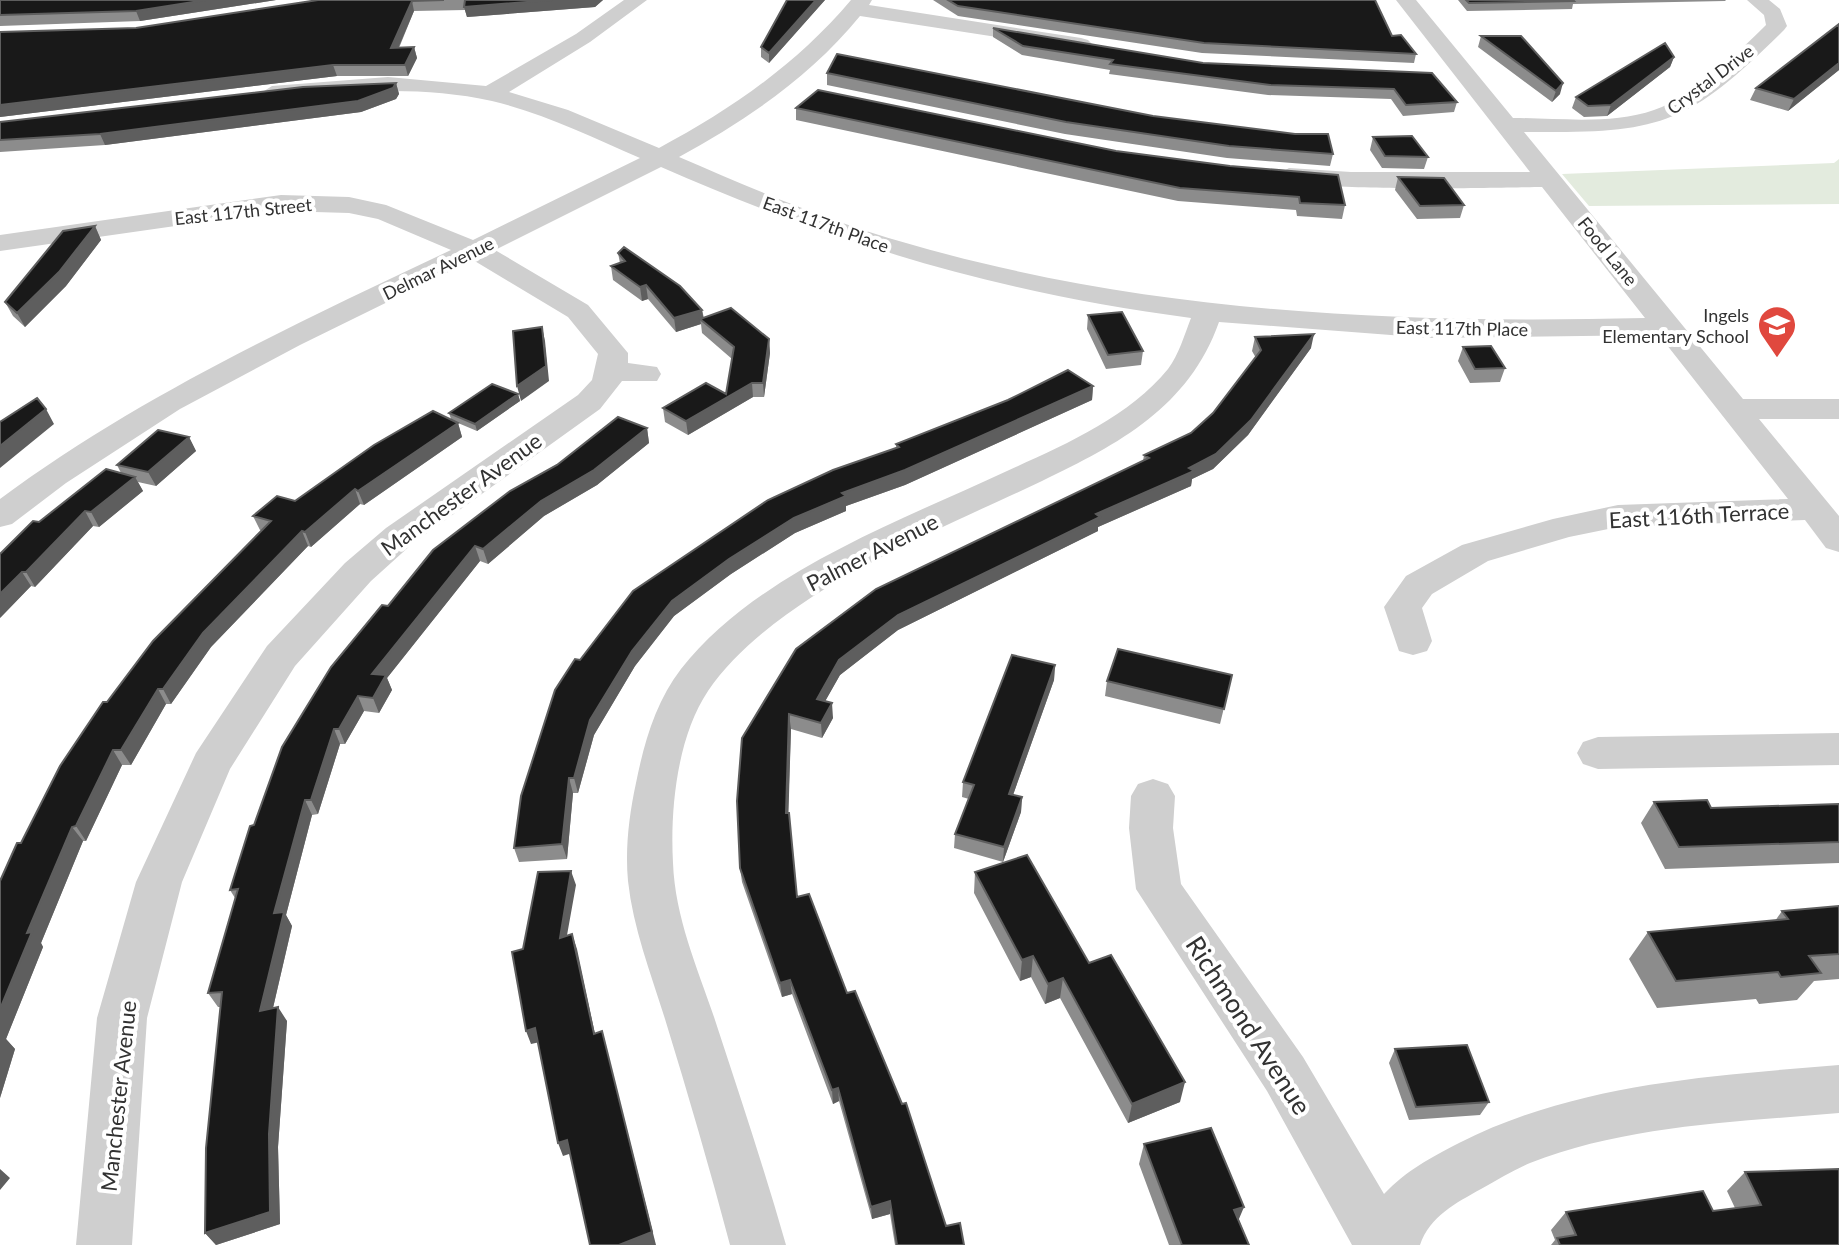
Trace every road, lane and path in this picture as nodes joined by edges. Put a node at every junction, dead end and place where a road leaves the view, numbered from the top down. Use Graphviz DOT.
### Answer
graph roads {
  1 [pos="601,0"];
  2 [pos="1406,0"];
  3 [pos="1757,0"];
  4 [pos="634,2"];
  5 [pos="859,4"];
  6 [pos="1104,48"];
  7 [pos="1438,74"];
  8 [pos="1466,75"];
  9 [pos="776,83"];
  10 [pos="807,90"];
  11 [pos="489,94"];
  12 [pos="248,96"];
  13 [pos="1507,125"];
  14 [pos="659,158"];
  15 [pos="1261,172"];
  16 [pos="1550,179"];
  17 [pos="2,246"];
  18 [pos="474,250"];
  19 [pos="1208,312"];
  20 [pos="1668,326"];
  21 [pos="1734,409"];
  22 [pos="1839,409"];
  23 [pos="1815,509"];
  24 [pos="0,516"];
  25 [pos="1839,540"];
  26 [pos="1413,641"];
  27 [pos="1839,749"];
  28 [pos="1598,753"];
  29 [pos="1153,796"];
  30 [pos="1839,1089"];
  31 [pos="104,1245"];
  32 [pos="758,1245"];
  33 [pos="1383,1245"];
  34 [pos="1392,1245"];
  1 -- 4 [label="street"];
  2 -- 8 [label="street, Food Lane"];
  3 -- 13 [label="street, Crystal Drive"];
  4 -- 11 [label="street"];
  5 -- 6 [label="street"];
  5 -- 9 [label="street, Delmar Avenue"];
  7 -- 8 [label="street"];
  8 -- 13 [label="street, Food Lane"];
  9 -- 10 [label="street"];
  9 -- 14 [label="street, Delmar Avenue"];
  11 -- 12 [label="street, East 117th Place"];
  11 -- 14 [label="street, East 117th Place"];
  13 -- 16 [label="street, Food Lane"];
  14 -- 18 [label="street, Delmar Avenue"];
  14 -- 19 [label="street, East 117th Place"];
  15 -- 16 [label="street"];
  16 -- 20 [label="street, Food Lane"];
  17 -- 18 [label="street, East 117th Street"];
  18 -- 24 [label="street, Delmar Avenue"];
  18 -- 31 [label="street, Manchester Avenue"];
  19 -- 20 [label="street, East 117th Place"];
  19 -- 32 [label="street, Palmer Avenue"];
  20 -- 21 [label="street, Food Lane"];
  21 -- 22 [label="street"];
  21 -- 23 [label="street, Food Lane"];
  23 -- 25 [label="street, Food Lane"];
  23 -- 26 [label="street, East 116th Terrace"];
  27 -- 28 [label="street"];
  29 -- 33 [label="street, Richmond Avenue"];
  30 -- 34 [label="street"];
}
